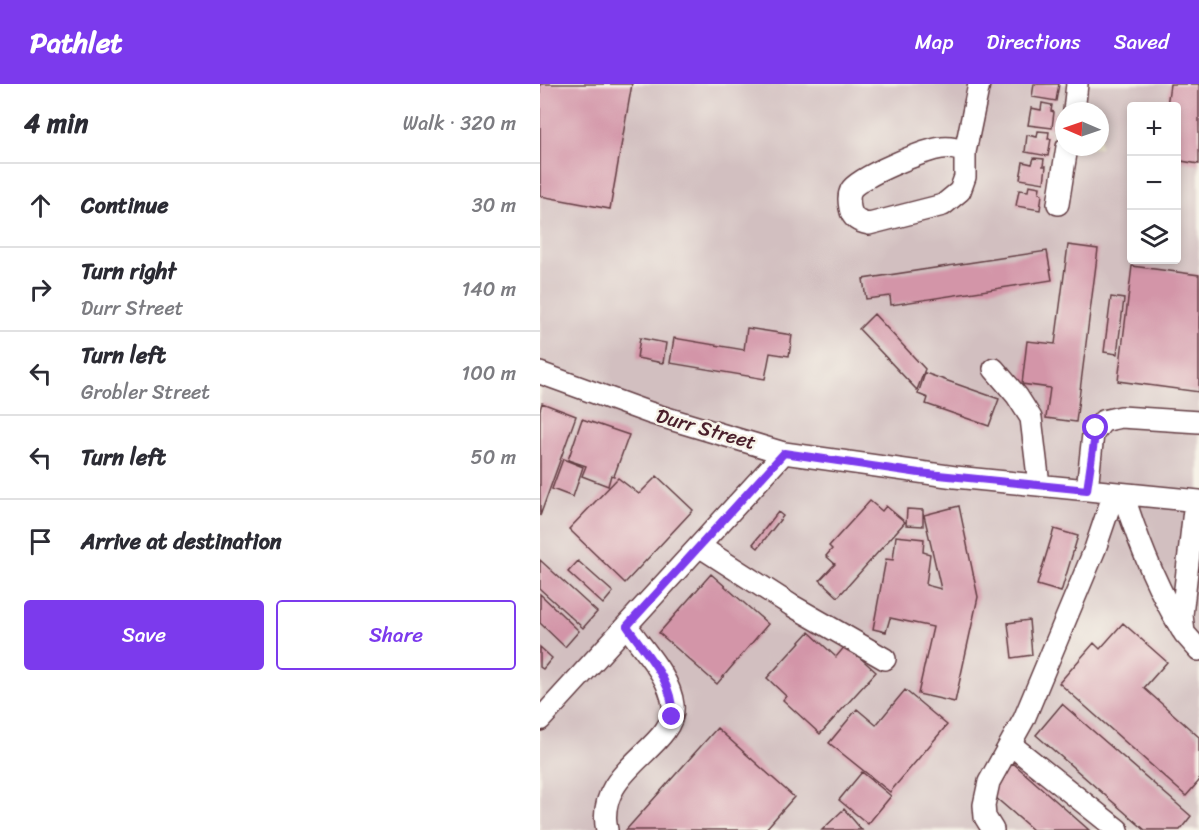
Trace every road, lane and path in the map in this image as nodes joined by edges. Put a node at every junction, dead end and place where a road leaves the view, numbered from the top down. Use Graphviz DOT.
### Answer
graph roads {
  1 [pos="979,84"];
  2 [pos="1077,84"];
  3 [pos="1075,102"];
  4 [pos="964,153"];
  5 [pos="1066,156"];
  6 [pos="1058,204"];
  7 [pos="994,369"];
  8 [pos="540,374"];
  9 [pos="1199,422"];
  10 [pos="784,453"];
  11 [pos="1039,486"];
  12 [pos="1087,490"];
  13 [pos="1118,493"];
  14 [pos="1197,501"];
  15 [pos="699,546"];
  16 [pos="1193,566"];
  17 [pos="627,626"];
  18 [pos="1184,633"];
  19 [pos="1199,650"];
  20 [pos="885,659"];
  21 [pos="540,720"];
  22 [pos="1010,744"];
  23 [pos="607,830"];
  24 [pos="993,830"];
  25 [pos="1118,830"];
  1 -- 4 [label="street"];
  2 -- 3 [label="street"];
  4 -- 4 [label="street"];
  5 -- 6 [label="street"];
  7 -- 11 [label="street"];
  8 -- 10 [label="street, Durr Street"];
  9 -- 12 [label="street"];
  10 -- 11 [label="street, Durr Street"];
  10 -- 15 [label="street"];
  11 -- 12 [label="street, Durr Street"];
  12 -- 13 [label="street, Durr Street"];
  13 -- 14 [label="street, Durr Street"];
  13 -- 18 [label="street"];
  13 -- 22 [label="street"];
  14 -- 16 [label="street"];
  15 -- 17 [label="street"];
  15 -- 20 [label="street"];
  16 -- 18 [label="street"];
  17 -- 21 [label="street"];
  17 -- 23 [label="street"];
  18 -- 19 [label="street"];
  22 -- 24 [label="street"];
  22 -- 25 [label="street"];
}
